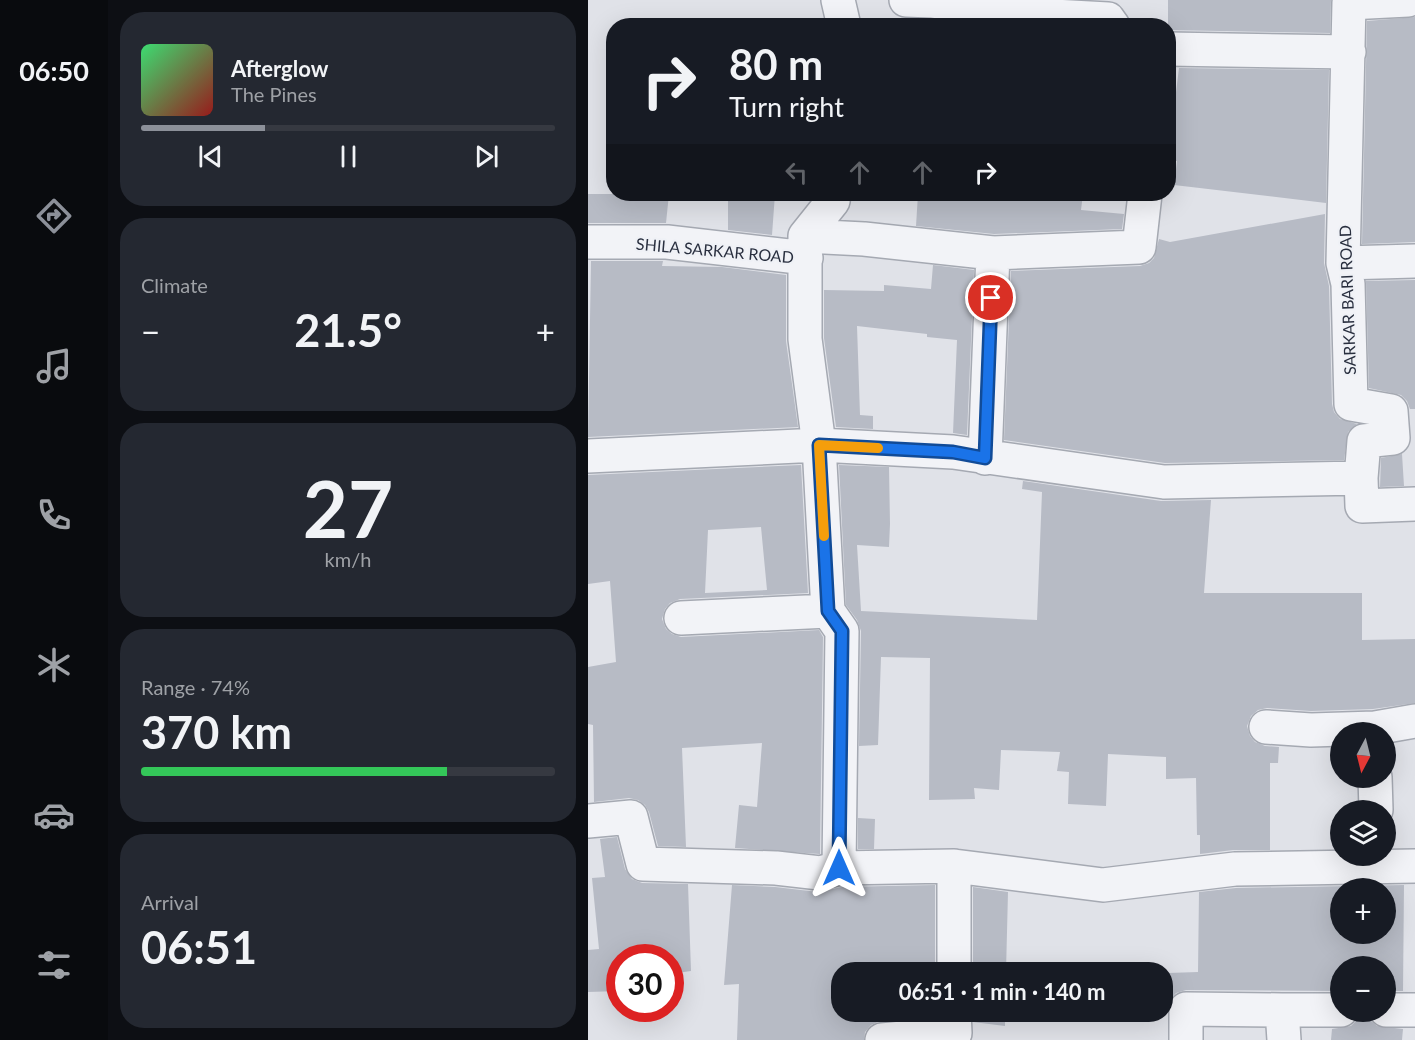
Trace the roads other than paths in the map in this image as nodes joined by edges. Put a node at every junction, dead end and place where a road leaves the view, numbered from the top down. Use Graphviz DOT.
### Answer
graph roads {
  1 [pos="838,0"];
  2 [pos="906,0"];
  3 [pos="1408,0"];
  4 [pos="1349,1"];
  5 [pos="1035,8"];
  6 [pos="842,18"];
  7 [pos="1101,18"];
  8 [pos="1176,49"];
  9 [pos="1349,52"];
  10 [pos="832,201"];
  11 [pos="1144,201"];
  12 [pos="588,242"];
  13 [pos="805,247"];
  14 [pos="993,253"];
  15 [pos="1415,261"];
  16 [pos="1343,263"];
  17 [pos="1403,412"];
  18 [pos="819,445"];
  19 [pos="588,456"];
  20 [pos="985,458"];
  21 [pos="1362,478"];
  22 [pos="1415,504"];
  23 [pos="828,611"];
  24 [pos="681,618"];
  25 [pos="1415,721"];
  26 [pos="1396,725"];
  27 [pos="1266,727"];
  28 [pos="1330,730"];
  29 [pos="588,821"];
  30 [pos="1330,863"];
  31 [pos="1396,863"];
  32 [pos="954,866"];
  33 [pos="1415,866"];
  34 [pos="839,868"];
  35 [pos="954,962"];
  36 [pos="1330,1013"];
  37 [pos="954,1022"];
  38 [pos="1283,1025"];
  39 [pos="882,1040"];
  40 [pos="1186,1040"];
  1 -- 6 [label="street"];
  2 -- 5 [label="street"];
  3 -- 4 [label="street, SARKAR BARI ROAD"];
  4 -- 9 [label="street, SARKAR BARI ROAD"];
  5 -- 7 [label="street"];
  8 -- 9 [label="street"];
  9 -- 16 [label="street, SARKAR BARI ROAD"];
  10 -- 13 [label="street"];
  11 -- 14 [label="street, SHILA SARKAR ROAD"];
  12 -- 13 [label="street, SHILA SARKAR ROAD"];
  13 -- 14 [label="street, SHILA SARKAR ROAD"];
  13 -- 18 [label="street"];
  14 -- 20 [label="street"];
  15 -- 16 [label="street"];
  16 -- 17 [label="street, SARKAR BARI ROAD"];
  17 -- 21 [label="street, SARKAR BARI ROAD"];
  18 -- 19 [label="street"];
  18 -- 20 [label="street"];
  18 -- 23 [label="street"];
  20 -- 21 [label="street"];
  21 -- 22 [label="street, SARKAR BARI ROAD"];
  23 -- 24 [label="street"];
  23 -- 34 [label="street"];
  25 -- 26 [label="street"];
  27 -- 28 [label="street"];
  29 -- 34 [label="street"];
  30 -- 32 [label="street"];
  31 -- 33 [label="street"];
  32 -- 34 [label="street"];
  32 -- 35 [label="street"];
  36 -- 38 [label="street"];
  37 -- 39 [label="street"];
  38 -- 40 [label="street"];
}
